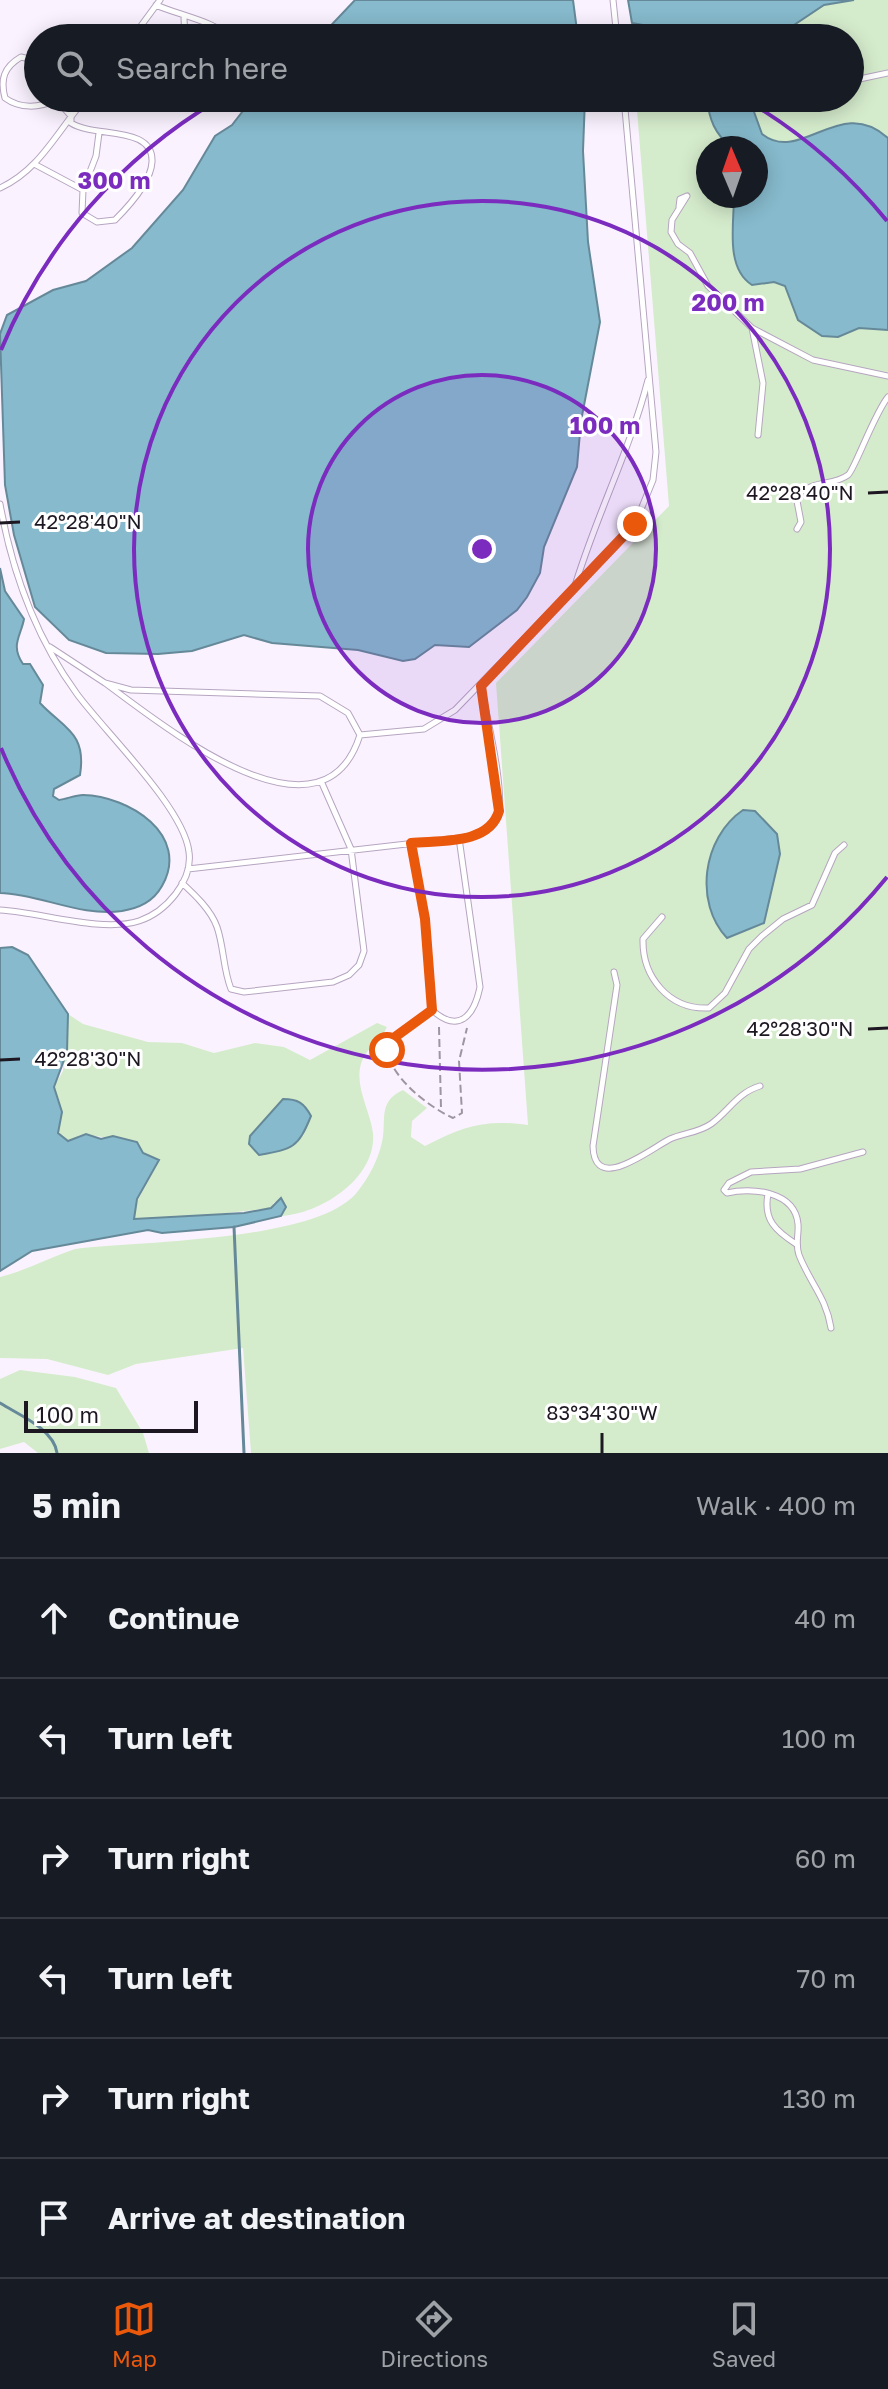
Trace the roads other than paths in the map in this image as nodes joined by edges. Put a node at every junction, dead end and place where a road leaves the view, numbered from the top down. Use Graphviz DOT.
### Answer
graph roads {
  1 [pos="613,0"];
  2 [pos="158,2"];
  3 [pos="184,18"];
  4 [pos="142,24"];
  5 [pos="184,24"];
  6 [pos="212,24"];
  7 [pos="616,24"];
  8 [pos="24,58"];
  9 [pos="888,73"];
  10 [pos="864,78"];
  11 [pos="24,106"];
  12 [pos="67,112"];
  13 [pos="74,112"];
  14 [pos="625,112"];
  15 [pos="71,116"];
  16 [pos="99,133"];
  17 [pos="36,165"];
  18 [pos="0,188"];
  19 [pos="83,190"];
  20 [pos="679,207"];
  21 [pos="752,328"];
  22 [pos="649,376"];
  23 [pos="888,376"];
  24 [pos="888,397"];
  25 [pos="758,435"];
  26 [pos="0,504"];
  27 [pos="797,529"];
  28 [pos="574,590"];
  29 [pos="50,647"];
  30 [pos="105,683"];
  31 [pos="481,686"];
  32 [pos="360,735"];
  33 [pos="321,781"];
  34 [pos="459,838"];
  35 [pos="411,843"];
  36 [pos="844,845"];
  37 [pos="351,849"];
  38 [pos="188,869"];
  39 [pos="182,883"];
  40 [pos="0,910"];
  41 [pos="662,917"];
  42 [pos="614,972"];
  43 [pos="760,1086"];
  44 [pos="863,1152"];
  45 [pos="768,1194"];
  46 [pos="797,1244"];
  47 [pos="831,1328"];
  1 -- 7 [label="lane"];
  2 -- 3 [label="lane"];
  2 -- 4 [label="lane"];
  3 -- 5 [label="lane"];
  3 -- 6 [label="lane"];
  8 -- 11 [label="lane"];
  9 -- 10 [label="lane"];
  12 -- 15 [label="lane"];
  13 -- 15 [label="lane"];
  14 -- 22 [label="lane"];
  15 -- 16 [label="lane"];
  15 -- 17 [label="lane"];
  16 -- 19 [label="lane"];
  16 -- 19 [label="lane"];
  17 -- 18 [label="lane"];
  17 -- 19 [label="lane"];
  20 -- 21 [label="lane"];
  21 -- 23 [label="lane"];
  21 -- 25 [label="lane"];
  22 -- 28 [label="lane"];
  22 -- 28 [label="lane"];
  24 -- 27 [label="lane"];
  26 -- 29 [label="lane"];
  28 -- 31 [label="lane"];
  29 -- 30 [label="lane"];
  29 -- 38 [label="lane"];
  30 -- 32 [label="lane"];
  30 -- 33 [label="lane"];
  31 -- 32 [label="lane"];
  31 -- 34 [label="lane"];
  32 -- 33 [label="lane"];
  33 -- 37 [label="lane"];
  34 -- 35 [label="lane"];
  34 -- 35 [label="lane"];
  35 -- 37 [label="lane"];
  36 -- 41 [label="lane"];
  37 -- 38 [label="lane"];
  37 -- 39 [label="lane"];
  38 -- 39 [label="lane"];
  39 -- 40 [label="lane"];
  42 -- 43 [label="lane"];
  44 -- 45 [label="lane"];
  45 -- 46 [label="lane"];
  45 -- 46 [label="lane"];
  46 -- 47 [label="lane"];
}
